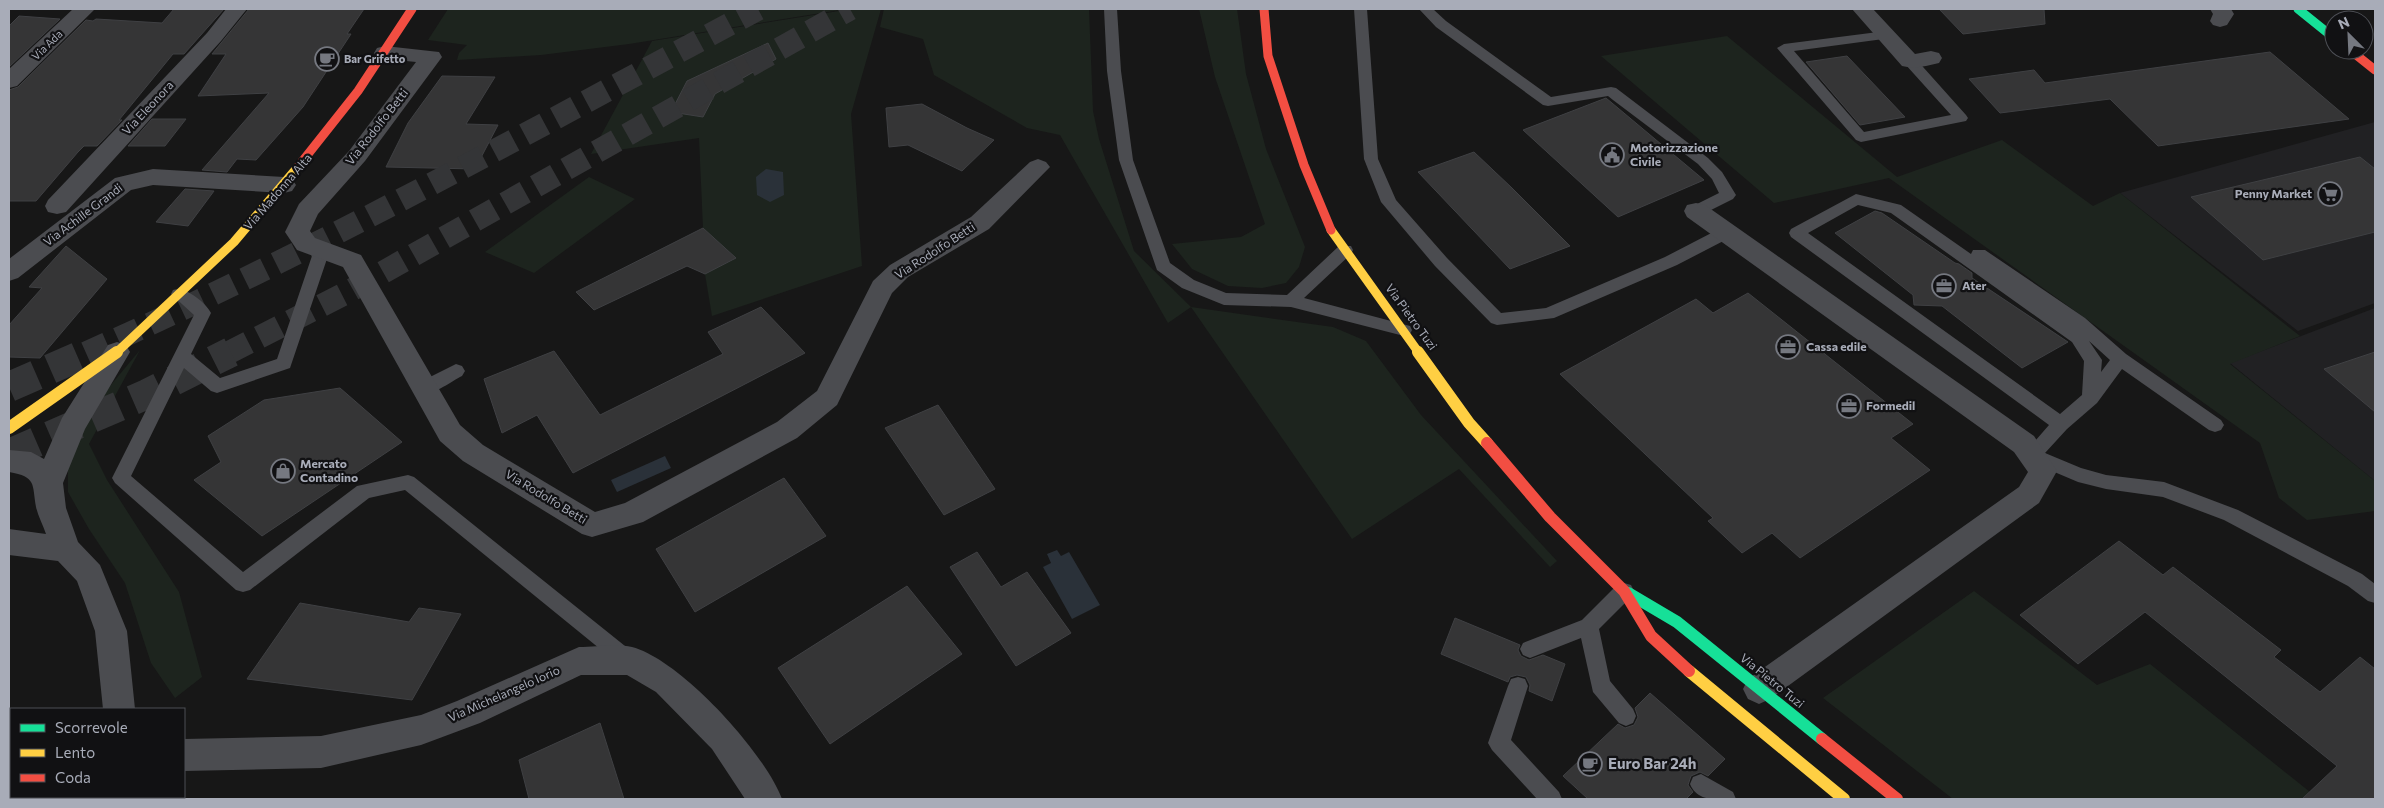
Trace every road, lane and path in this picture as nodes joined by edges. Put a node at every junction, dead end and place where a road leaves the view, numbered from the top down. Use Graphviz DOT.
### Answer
graph roads {
  1 [pos="84,9"];
  2 [pos="237,9"];
  3 [pos="412,9"];
  4 [pos="1110,9"];
  5 [pos="1264,9"];
  6 [pos="1360,9"];
  7 [pos="1426,9"];
  8 [pos="1862,9"];
  9 [pos="2298,9"];
  10 [pos="2324,30"];
  11 [pos="1886,35"];
  12 [pos="385,53"];
  13 [pos="1931,58"];
  14 [pos="2362,60"];
  15 [pos="1910,61"];
  16 [pos="2375,70"];
  17 [pos="9,81"];
  18 [pos="1038,167"];
  19 [pos="284,185"];
  20 [pos="1856,199"];
  21 [pos="57,206"];
  22 [pos="1696,211"];
  23 [pos="1727,232"];
  24 [pos="322,250"];
  25 [pos="1345,250"];
  26 [pos="9,272"];
  27 [pos="179,294"];
  28 [pos="1291,302"];
  29 [pos="1404,330"];
  30 [pos="117,352"];
  31 [pos="182,356"];
  32 [pos="2120,359"];
  33 [pos="456,372"];
  34 [pos="424,388"];
  35 [pos="2091,398"];
  36 [pos="2061,424"];
  37 [pos="2215,425"];
  38 [pos="9,428"];
  39 [pos="2032,455"];
  40 [pos="9,461"];
  41 [pos="49,483"];
  42 [pos="9,542"];
  43 [pos="66,548"];
  44 [pos="1624,591"];
  45 [pos="2375,595"];
  46 [pos="1589,626"];
  47 [pos="1530,649"];
  48 [pos="631,661"];
  49 [pos="1518,686"];
  50 [pos="1759,689"];
  51 [pos="119,708"];
  52 [pos="1626,716"];
  53 [pos="185,755"];
  54 [pos="1701,784"];
  55 [pos="765,799"];
  56 [pos="1551,799"];
  57 [pos="1725,799"];
  58 [pos="1844,799"];
  59 [pos="1897,799"];
  1 -- 17 [label="street, Via Ada"];
  2 -- 21 [label="street, Via Eleonora"];
  3 -- 12 [label="main road, Via Madonna Alta"];
  4 -- 28 [label="lane"];
  5 -- 25 [label="main road, Via Pietro Tuzi"];
  6 -- 23 [label="lane"];
  7 -- 22 [label="lane"];
  8 -- 11 [label="street"];
  9 -- 10 [label="main road"];
  11 -- 15 [label="street"];
  11 -- 15 [label="lane"];
  12 -- 19 [label="main road, Via Madonna Alta"];
  12 -- 24 [label="street, Via Rodolfo Betti"];
  13 -- 15 [label="street"];
  14 -- 16 [label="main road"];
  18 -- 34 [label="street, Via Rodolfo Betti"];
  19 -- 26 [label="street, Via Achille Grandi"];
  19 -- 27 [label="main road, Via Madonna Alta"];
  20 -- 32 [label="lane"];
  20 -- 35 [label="lane"];
  20 -- 36 [label="lane"];
  22 -- 23 [label="street"];
  23 -- 39 [label="street"];
  24 -- 31 [label="lane"];
  24 -- 34 [label="street, Via Rodolfo Betti"];
  25 -- 28 [label="lane"];
  25 -- 29 [label="main road, Via Pietro Tuzi"];
  27 -- 30 [label="main road, Via Madonna Alta"];
  27 -- 31 [label="lane"];
  28 -- 29 [label="lane"];
  29 -- 44 [label="main road, Via Pietro Tuzi"];
  30 -- 38 [label="main road, Via Madonna Alta"];
  30 -- 41 [label="street, Via Madonna Alta"];
  31 -- 48 [label="lane"];
  32 -- 35 [label="lane"];
  32 -- 37 [label="lane"];
  33 -- 34 [label="lane"];
  35 -- 36 [label="lane"];
  36 -- 39 [label="lane"];
  39 -- 45 [label="lane"];
  39 -- 50 [label="street"];
  40 -- 41 [label="street"];
  41 -- 43 [label="street, Via Madonna Alta"];
  42 -- 43 [label="street"];
  43 -- 51 [label="street, Via Madonna Alta"];
  44 -- 46 [label="lane"];
  44 -- 50 [label="main road, Via Pietro Tuzi"];
  44 -- 58 [label="main road, Via Pietro Tuzi"];
  46 -- 47 [label="lane"];
  46 -- 52 [label="lane"];
  48 -- 53 [label="street, Via Michelangelo Iorio"];
  48 -- 55 [label="street, Via Michelangelo Iorio"];
  49 -- 56 [label="lane"];
  50 -- 59 [label="main road, Via Pietro Tuzi"];
  54 -- 57 [label="lane"];
}
